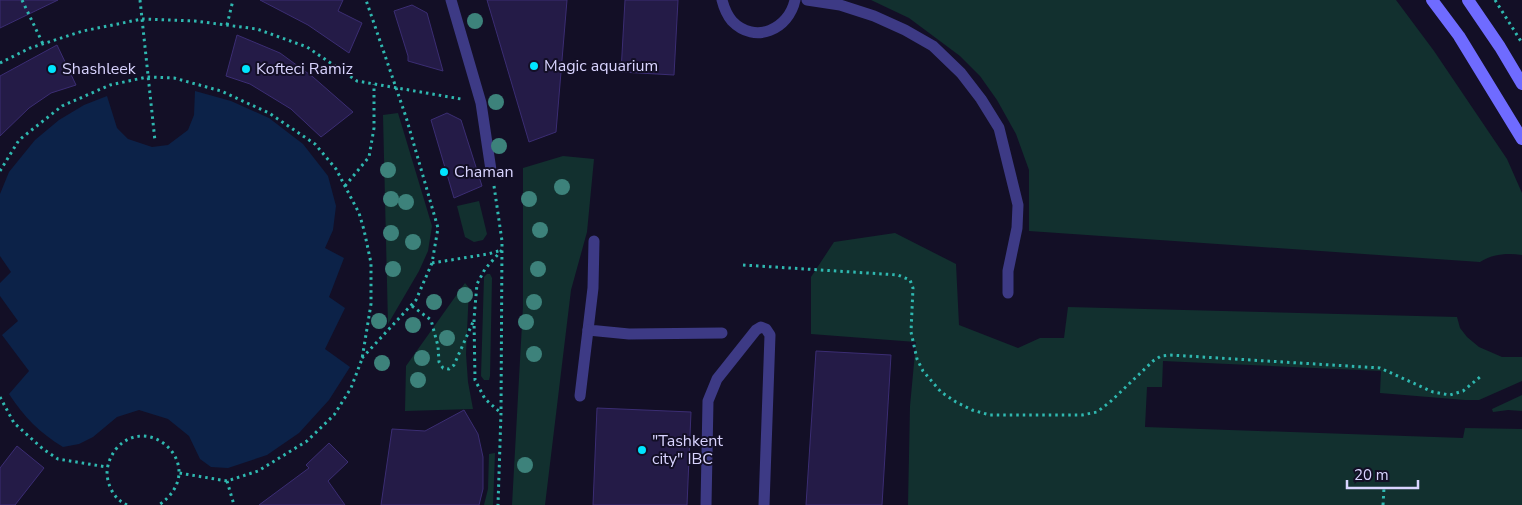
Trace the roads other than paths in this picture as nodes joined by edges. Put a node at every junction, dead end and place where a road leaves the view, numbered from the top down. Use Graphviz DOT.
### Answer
graph roads {
  1 [pos="451,0"];
  2 [pos="722,0"];
  3 [pos="796,0"];
  4 [pos="807,0"];
  5 [pos="1432,0"];
  6 [pos="1468,0"];
  7 [pos="1522,84"];
  8 [pos="1522,139"];
  9 [pos="491,170"];
  10 [pos="594,241"];
  11 [pos="1008,293"];
  12 [pos="588,330"];
  13 [pos="722,333"];
  14 [pos="580,396"];
  15 [pos="706,505"];
  16 [pos="764,505"];
  1 -- 9 [label="lane"];
  2 -- 3 [label="lane"];
  4 -- 11 [label="lane"];
  5 -- 8 [label="main road"];
  6 -- 7 [label="main road"];
  10 -- 12 [label="lane"];
  12 -- 13 [label="lane"];
  12 -- 14 [label="lane"];
  15 -- 16 [label="lane"];
}
